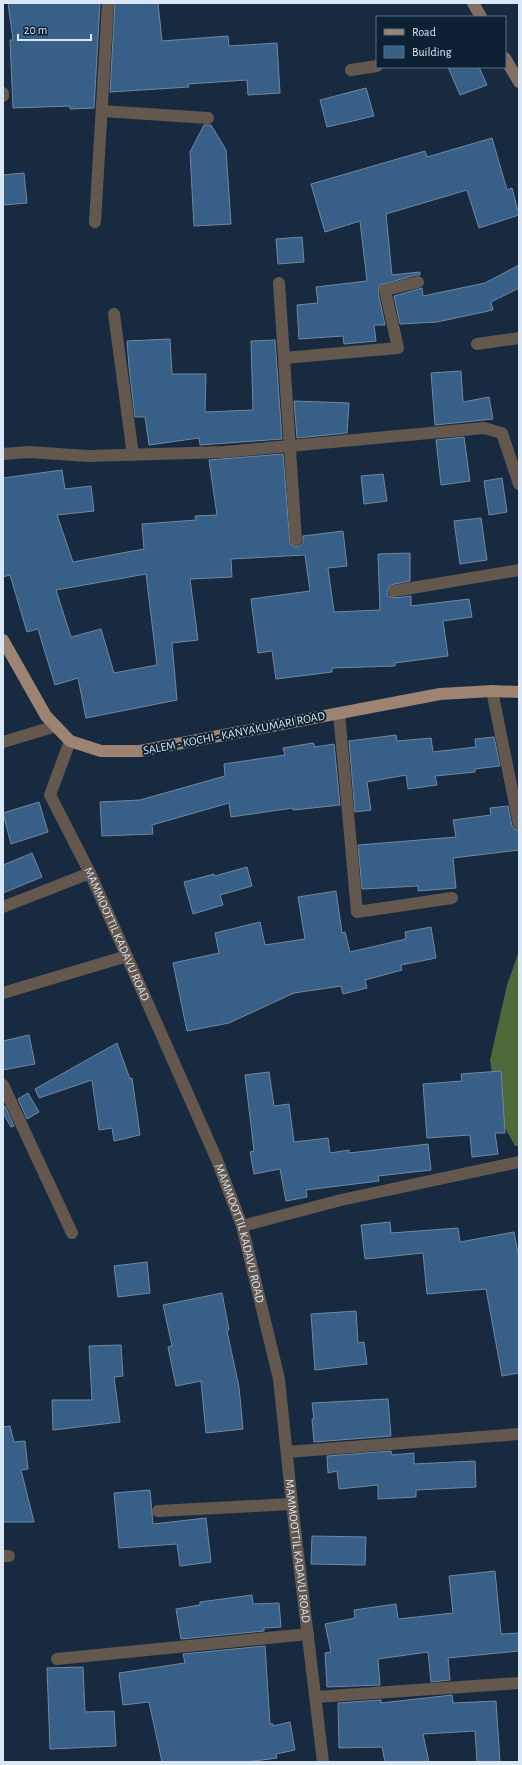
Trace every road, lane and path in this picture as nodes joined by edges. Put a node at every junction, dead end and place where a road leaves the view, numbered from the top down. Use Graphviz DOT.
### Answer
graph roads {
  1 [pos="108,3"];
  2 [pos="473,3"];
  3 [pos="480,16"];
  4 [pos="506,60"];
  5 [pos="376,66"];
  6 [pos="351,70"];
  7 [pos="519,82"];
  8 [pos="3,93"];
  9 [pos="3,96"];
  10 [pos="102,112"];
  11 [pos="208,118"];
  12 [pos="95,222"];
  13 [pos="279,282"];
  14 [pos="418,282"];
  15 [pos="114,314"];
  16 [pos="519,338"];
  17 [pos="477,344"];
  18 [pos="284,358"];
  19 [pos="290,446"];
  20 [pos="3,454"];
  21 [pos="133,454"];
  22 [pos="519,484"];
  23 [pos="296,540"];
  24 [pos="519,570"];
  25 [pos="394,591"];
  26 [pos="3,640"];
  27 [pos="492,691"];
  28 [pos="519,692"];
  29 [pos="339,713"];
  30 [pos="56,726"];
  31 [pos="70,741"];
  32 [pos="3,742"];
  33 [pos="519,824"];
  34 [pos="90,873"];
  35 [pos="452,898"];
  36 [pos="3,907"];
  37 [pos="127,956"];
  38 [pos="3,994"];
  39 [pos="3,1085"];
  40 [pos="519,1162"];
  41 [pos="242,1226"];
  42 [pos="72,1233"];
  43 [pos="519,1434"];
  44 [pos="287,1452"];
  45 [pos="292,1504"];
  46 [pos="158,1511"];
  47 [pos="308,1634"];
  48 [pos="57,1659"];
  49 [pos="519,1683"];
  50 [pos="316,1697"];
  51 [pos="323,1762"];
  1 -- 10 [label="street"];
  2 -- 3 [label="main road"];
  4 -- 7 [label="main road"];
  5 -- 6 [label="street"];
  8 -- 9 [label="street"];
  10 -- 11 [label="street"];
  10 -- 12 [label="street"];
  13 -- 18 [label="street"];
  14 -- 18 [label="street"];
  15 -- 21 [label="street"];
  16 -- 17 [label="street"];
  18 -- 19 [label="street"];
  19 -- 21 [label="street"];
  19 -- 22 [label="street"];
  19 -- 23 [label="street"];
  20 -- 21 [label="street"];
  24 -- 25 [label="street"];
  26 -- 30 [label="main road, SALEM - KOCHI - KANYAKUMARI ROAD"];
  27 -- 28 [label="main road, SALEM - KOCHI - KANYAKUMARI ROAD"];
  27 -- 29 [label="main road, SALEM - KOCHI - KANYAKUMARI ROAD"];
  27 -- 33 [label="street"];
  29 -- 31 [label="main road, SALEM - KOCHI - KANYAKUMARI ROAD"];
  29 -- 35 [label="street"];
  30 -- 31 [label="main road, SALEM - KOCHI - KANYAKUMARI ROAD"];
  30 -- 32 [label="street"];
  31 -- 34 [label="street, MAMMOOTTIL KADAVU ROAD"];
  34 -- 36 [label="street"];
  34 -- 37 [label="street, MAMMOOTTIL KADAVU ROAD"];
  37 -- 38 [label="street"];
  37 -- 41 [label="street, MAMMOOTTIL KADAVU ROAD"];
  39 -- 42 [label="street"];
  40 -- 41 [label="street"];
  41 -- 44 [label="street, MAMMOOTTIL KADAVU ROAD"];
  43 -- 44 [label="street"];
  44 -- 45 [label="street, MAMMOOTTIL KADAVU ROAD"];
  45 -- 46 [label="street"];
  45 -- 47 [label="street, MAMMOOTTIL KADAVU ROAD"];
  47 -- 48 [label="street"];
  47 -- 50 [label="street, MAMMOOTTIL KADAVU ROAD"];
  49 -- 50 [label="street"];
  50 -- 51 [label="street, MAMMOOTTIL KADAVU ROAD"];
}
